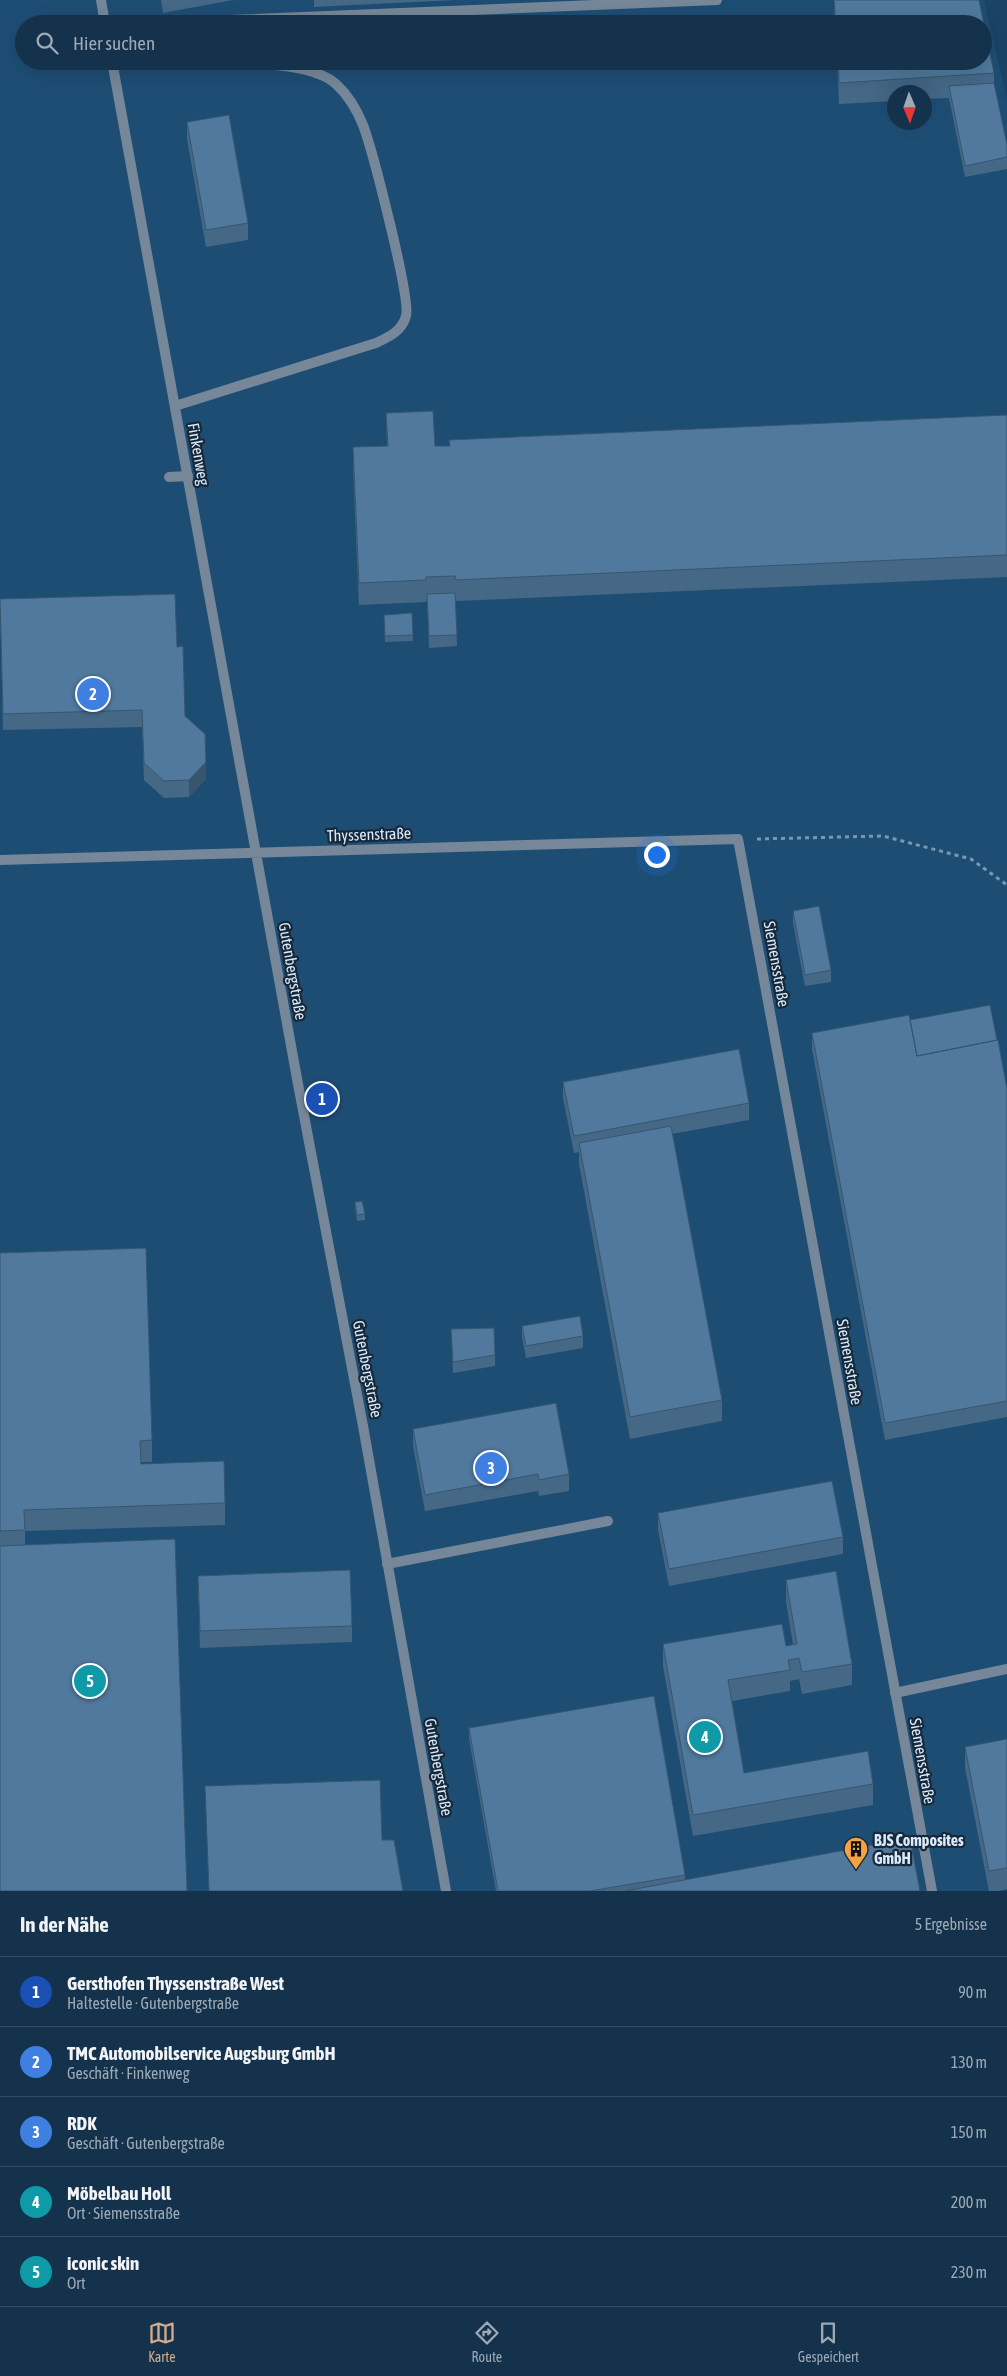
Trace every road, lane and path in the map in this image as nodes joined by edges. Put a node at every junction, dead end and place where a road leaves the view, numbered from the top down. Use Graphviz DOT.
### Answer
graph roads {
  1 [pos="101,0"];
  2 [pos="717,0"];
  3 [pos="104,15"];
  4 [pos="351,15"];
  5 [pos="114,70"];
  6 [pos="296,70"];
  7 [pos="175,406"];
  8 [pos="188,476"];
  9 [pos="169,477"];
  10 [pos="738,839"];
  11 [pos="256,852"];
  12 [pos="0,860"];
  13 [pos="1007,885"];
  14 [pos="608,1521"];
  15 [pos="387,1564"];
  16 [pos="1007,1669"];
  17 [pos="896,1693"];
  18 [pos="446,1891"];
  19 [pos="932,1891"];
  1 -- 3 [label="street"];
  2 -- 4 [label="street"];
  5 -- 7 [label="street, Finkenweg"];
  6 -- 7 [label="street"];
  7 -- 8 [label="street, Finkenweg"];
  8 -- 9 [label="street"];
  8 -- 11 [label="street, Finkenweg"];
  10 -- 11 [label="street, Thyssenstraße"];
  10 -- 13 [label="path"];
  10 -- 17 [label="street, Siemensstraße"];
  11 -- 12 [label="street, Thyssenstraße"];
  11 -- 15 [label="street, Gutenbergstraße"];
  14 -- 15 [label="street"];
  15 -- 18 [label="street, Gutenbergstraße"];
  16 -- 17 [label="street"];
  17 -- 19 [label="street, Siemensstraße"];
}
